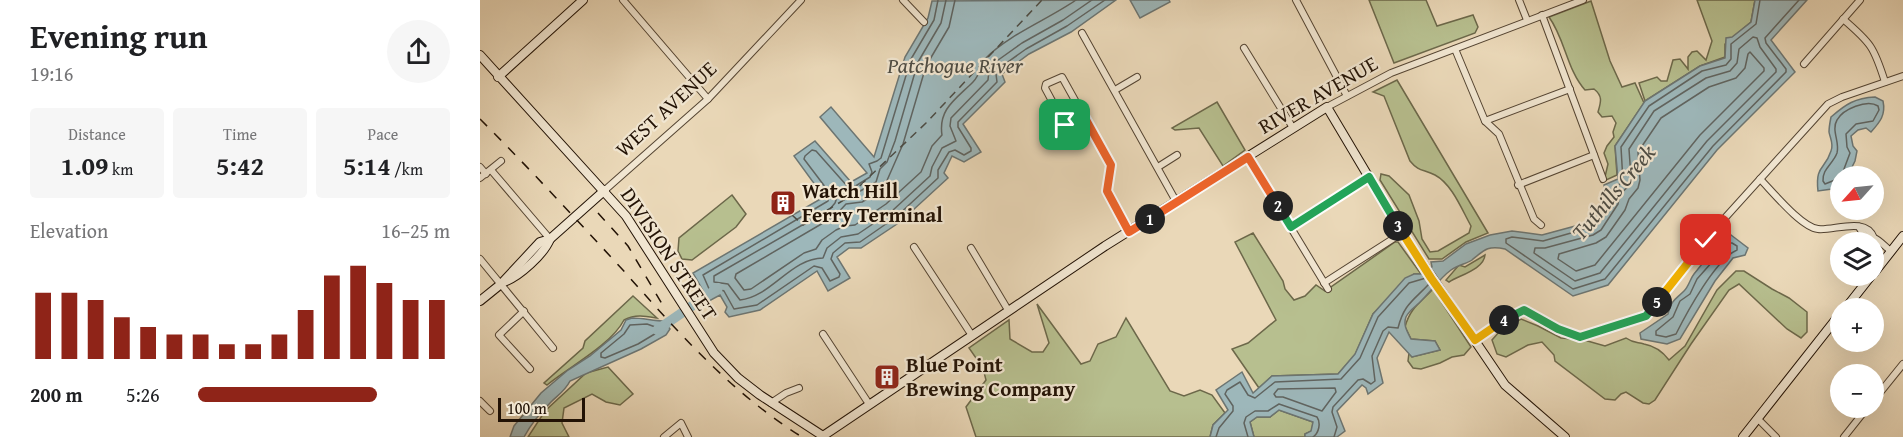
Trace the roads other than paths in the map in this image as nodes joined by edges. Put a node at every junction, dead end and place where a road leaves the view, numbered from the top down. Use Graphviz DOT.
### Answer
graph roads {
  1 [pos="583,0"];
  2 [pos="622,0"];
  3 [pos="801,0"];
  4 [pos="903,0"];
  5 [pos="1296,0"];
  6 [pos="1519,0"];
  7 [pos="1582,0"];
  8 [pos="1860,0"];
  9 [pos="1542,15"];
  10 [pos="1843,19"];
  11 [pos="1527,20"];
  12 [pos="924,22"];
  13 [pos="1082,33"];
  14 [pos="1244,48"];
  15 [pos="1455,49"];
  16 [pos="480,55"];
  17 [pos="1804,64"];
  18 [pos="1903,76"];
  19 [pos="498,77"];
  20 [pos="1137,77"];
  21 [pos="1885,82"];
  22 [pos="1570,89"];
  23 [pos="1114,90"];
  24 [pos="1347,96"];
  25 [pos="708,99"];
  26 [pos="1328,107"];
  27 [pos="1085,118"];
  28 [pos="1485,121"];
  29 [pos="1293,128"];
  30 [pos="1594,155"];
  31 [pos="1177,156"];
  32 [pos="1248,157"];
  33 [pos="501,161"];
  34 [pos="480,167"];
  35 [pos="1158,167"];
  36 [pos="486,174"];
  37 [pos="1369,177"];
  38 [pos="1603,179"];
  39 [pos="1760,179"];
  40 [pos="1518,185"];
  41 [pos="605,190"];
  42 [pos="1177,202"];
  43 [pos="1541,225"];
  44 [pos="1291,227"];
  45 [pos="1129,232"];
  46 [pos="1402,233"];
  47 [pos="1903,236"];
  48 [pos="550,239"];
  49 [pos="914,247"];
  50 [pos="971,248"];
  51 [pos="1891,251"];
  52 [pos="1884,259"];
  53 [pos="480,260"];
  54 [pos="501,284"];
  55 [pos="1863,286"];
  56 [pos="1853,298"];
  57 [pos="480,301"];
  58 [pos="1008,310"];
  59 [pos="524,311"];
  60 [pos="1830,327"];
  61 [pos="823,333"];
  62 [pos="971,334"];
  63 [pos="1475,340"];
  64 [pos="553,348"];
  65 [pos="1903,364"];
  66 [pos="530,369"];
  67 [pos="800,388"];
  68 [pos="1884,388"];
  69 [pos="480,401"];
  70 [pos="771,403"];
  71 [pos="869,404"];
  72 [pos="490,411"];
  73 [pos="1859,418"];
  74 [pos="1758,419"];
  75 [pos="822,436"];
  76 [pos="664,437"];
  77 [pos="688,437"];
  78 [pos="1565,437"];
  79 [pos="1743,437"];
  80 [pos="1776,437"];
  81 [pos="1844,437"];
  1 -- 19 [label="main road"];
  2 -- 25 [label="street"];
  3 -- 25 [label="street, WEST AVENUE"];
  4 -- 12 [label="street"];
  5 -- 24 [label="street"];
  6 -- 11 [label="street"];
  7 -- 9 [label="street, RIVER AVENUE"];
  8 -- 10 [label="street"];
  9 -- 11 [label="street, RIVER AVENUE"];
  9 -- 22 [label="street"];
  10 -- 17 [label="street"];
  10 -- 21 [label="street"];
  11 -- 15 [label="street, RIVER AVENUE"];
  13 -- 23 [label="street"];
  14 -- 29 [label="street"];
  15 -- 24 [label="street, RIVER AVENUE"];
  15 -- 28 [label="street"];
  16 -- 19 [label="main road, DIVISION STREET"];
  18 -- 21 [label="street"];
  19 -- 41 [label="main road, DIVISION STREET"];
  20 -- 23 [label="street"];
  21 -- 39 [label="street"];
  22 -- 28 [label="street"];
  22 -- 30 [label="street"];
  23 -- 35 [label="street"];
  24 -- 26 [label="street, RIVER AVENUE"];
  25 -- 41 [label="street, WEST AVENUE"];
  26 -- 29 [label="main road, RIVER AVENUE"];
  26 -- 37 [label="main road"];
  27 -- 27 [label="street"];
  27 -- 45 [label="street"];
  28 -- 40 [label="street"];
  29 -- 32 [label="main road, RIVER AVENUE"];
  30 -- 38 [label="street"];
  30 -- 40 [label="street"];
  31 -- 35 [label="street"];
  32 -- 42 [label="main road, RIVER AVENUE"];
  32 -- 44 [label="street"];
  33 -- 36 [label="street"];
  34 -- 36 [label="street"];
  35 -- 42 [label="street"];
  36 -- 48 [label="street"];
  37 -- 44 [label="street"];
  37 -- 46 [label="main road"];
  39 -- 51 [label="street"];
  39 -- 63 [label="street"];
  40 -- 43 [label="street"];
  41 -- 48 [label="main road, WEST AVENUE"];
  41 -- 70 [label="main road, DIVISION STREET"];
  42 -- 45 [label="main road, RIVER AVENUE"];
  44 -- 46 [label="street"];
  45 -- 58 [label="main road, RIVER AVENUE"];
  46 -- 63 [label="main road"];
  47 -- 51 [label="main road"];
  48 -- 54 [label="main road, WEST AVENUE"];
  49 -- 62 [label="street"];
  50 -- 58 [label="street"];
  51 -- 52 [label="main road"];
  53 -- 54 [label="street"];
  54 -- 57 [label="main road, WEST AVENUE"];
  54 -- 59 [label="street"];
  55 -- 56 [label="main road"];
  58 -- 62 [label="main road, RIVER AVENUE"];
  59 -- 64 [label="street"];
  59 -- 66 [label="street"];
  60 -- 74 [label="main road"];
  61 -- 71 [label="street"];
  62 -- 71 [label="main road, RIVER AVENUE"];
  63 -- 78 [label="main road"];
  65 -- 68 [label="street"];
  67 -- 70 [label="street"];
  69 -- 72 [label="street"];
  70 -- 75 [label="main road, DIVISION STREET"];
  71 -- 75 [label="main road, RIVER AVENUE"];
  73 -- 81 [label="street"];
  74 -- 79 [label="main road"];
  74 -- 80 [label="street"];
  76 -- 77 [label="street"];
}
